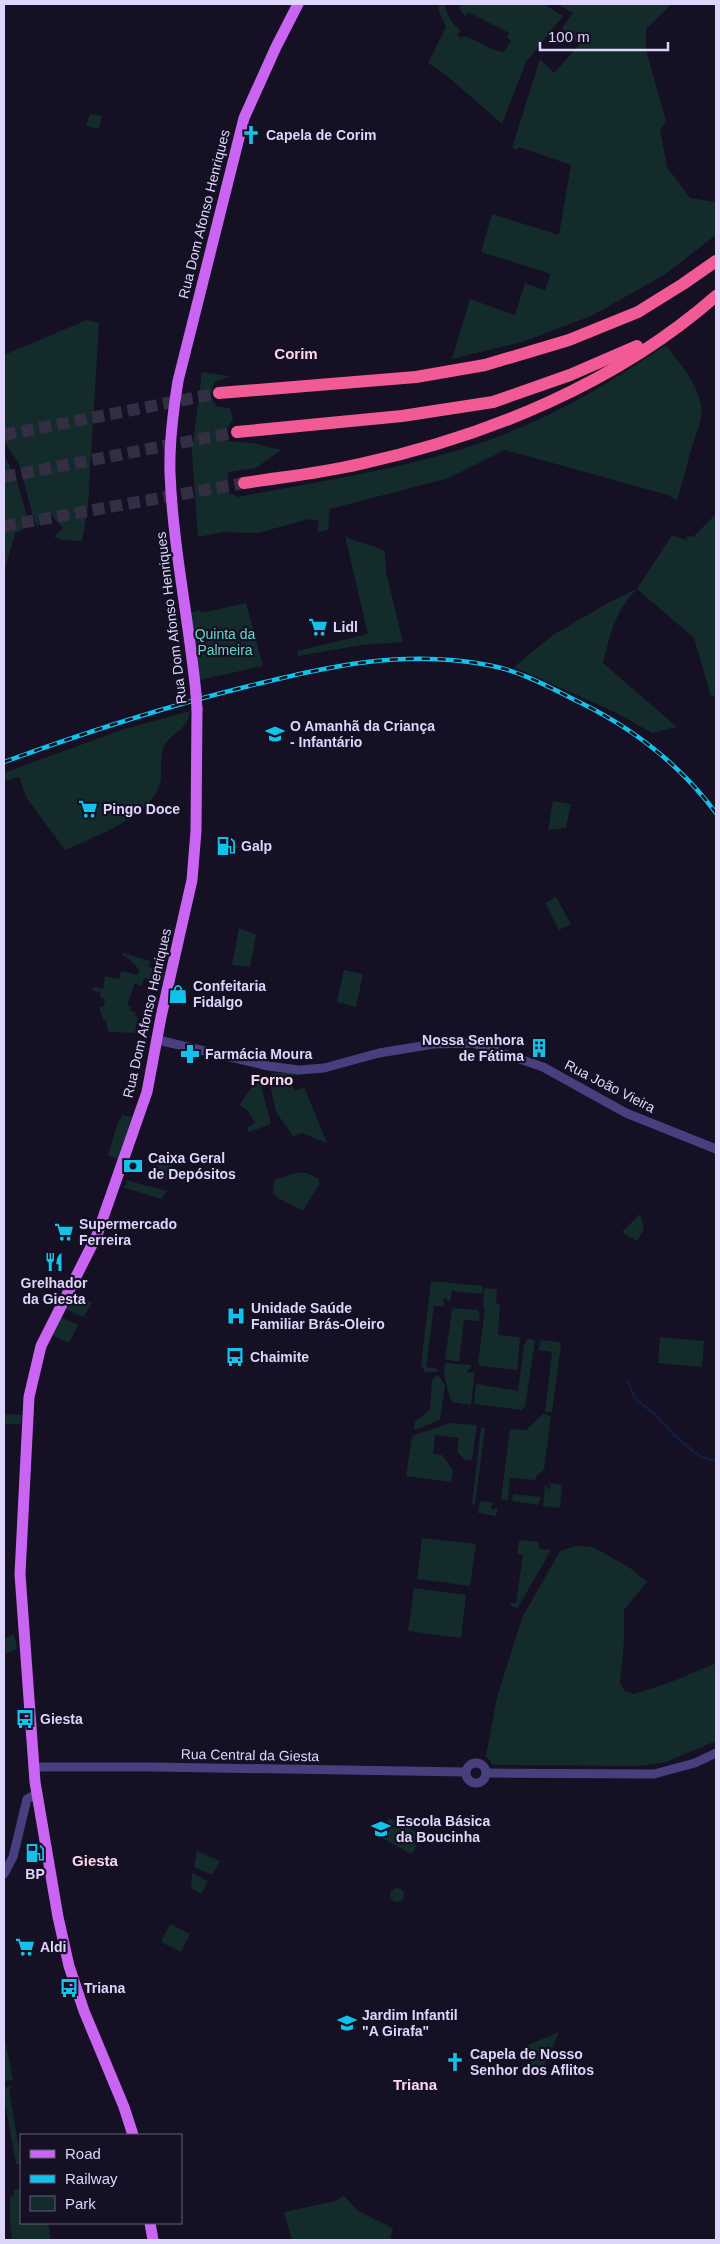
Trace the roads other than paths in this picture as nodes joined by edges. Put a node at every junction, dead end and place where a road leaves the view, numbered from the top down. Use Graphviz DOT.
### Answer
graph roads {
  1 [pos="298,4"];
  2 [pos="716,261"];
  3 [pos="716,296"];
  4 [pos="667,333"];
  5 [pos="219,393"];
  6 [pos="237,432"];
  7 [pos="244,483"];
  8 [pos="158,1040"];
  9 [pos="716,1150"];
  10 [pos="716,1753"];
  11 [pos="33,1768"];
  12 [pos="466,1772"];
  13 [pos="486,1773"];
  14 [pos="37,1794"];
  15 [pos="4,1874"];
  16 [pos="133,2134"];
  17 [pos="150,2224"];
  18 [pos="153,2240"];
  1 -- 8 [label="main road, Rua Dom Afonso Henriques, bridge"];
  2 -- 5 [label="highway"];
  3 -- 4 [label="highway"];
  4 -- 6 [label="highway"];
  4 -- 7 [label="highway"];
  8 -- 9 [label="street, Rua João Vieira"];
  8 -- 11 [label="main road, Rua Dom Afonso Henriques"];
  10 -- 13 [label="street"];
  11 -- 12 [label="street, Rua Central da Giesta"];
  11 -- 14 [label="main road, Rua Dom Afonso Henriques"];
  12 -- 13 [label="street"];
  12 -- 13 [label="street"];
  14 -- 15 [label="street"];
  14 -- 16 [label="main road, Rua Dom Afonso Henriques"];
  17 -- 18 [label="main road"];
}
